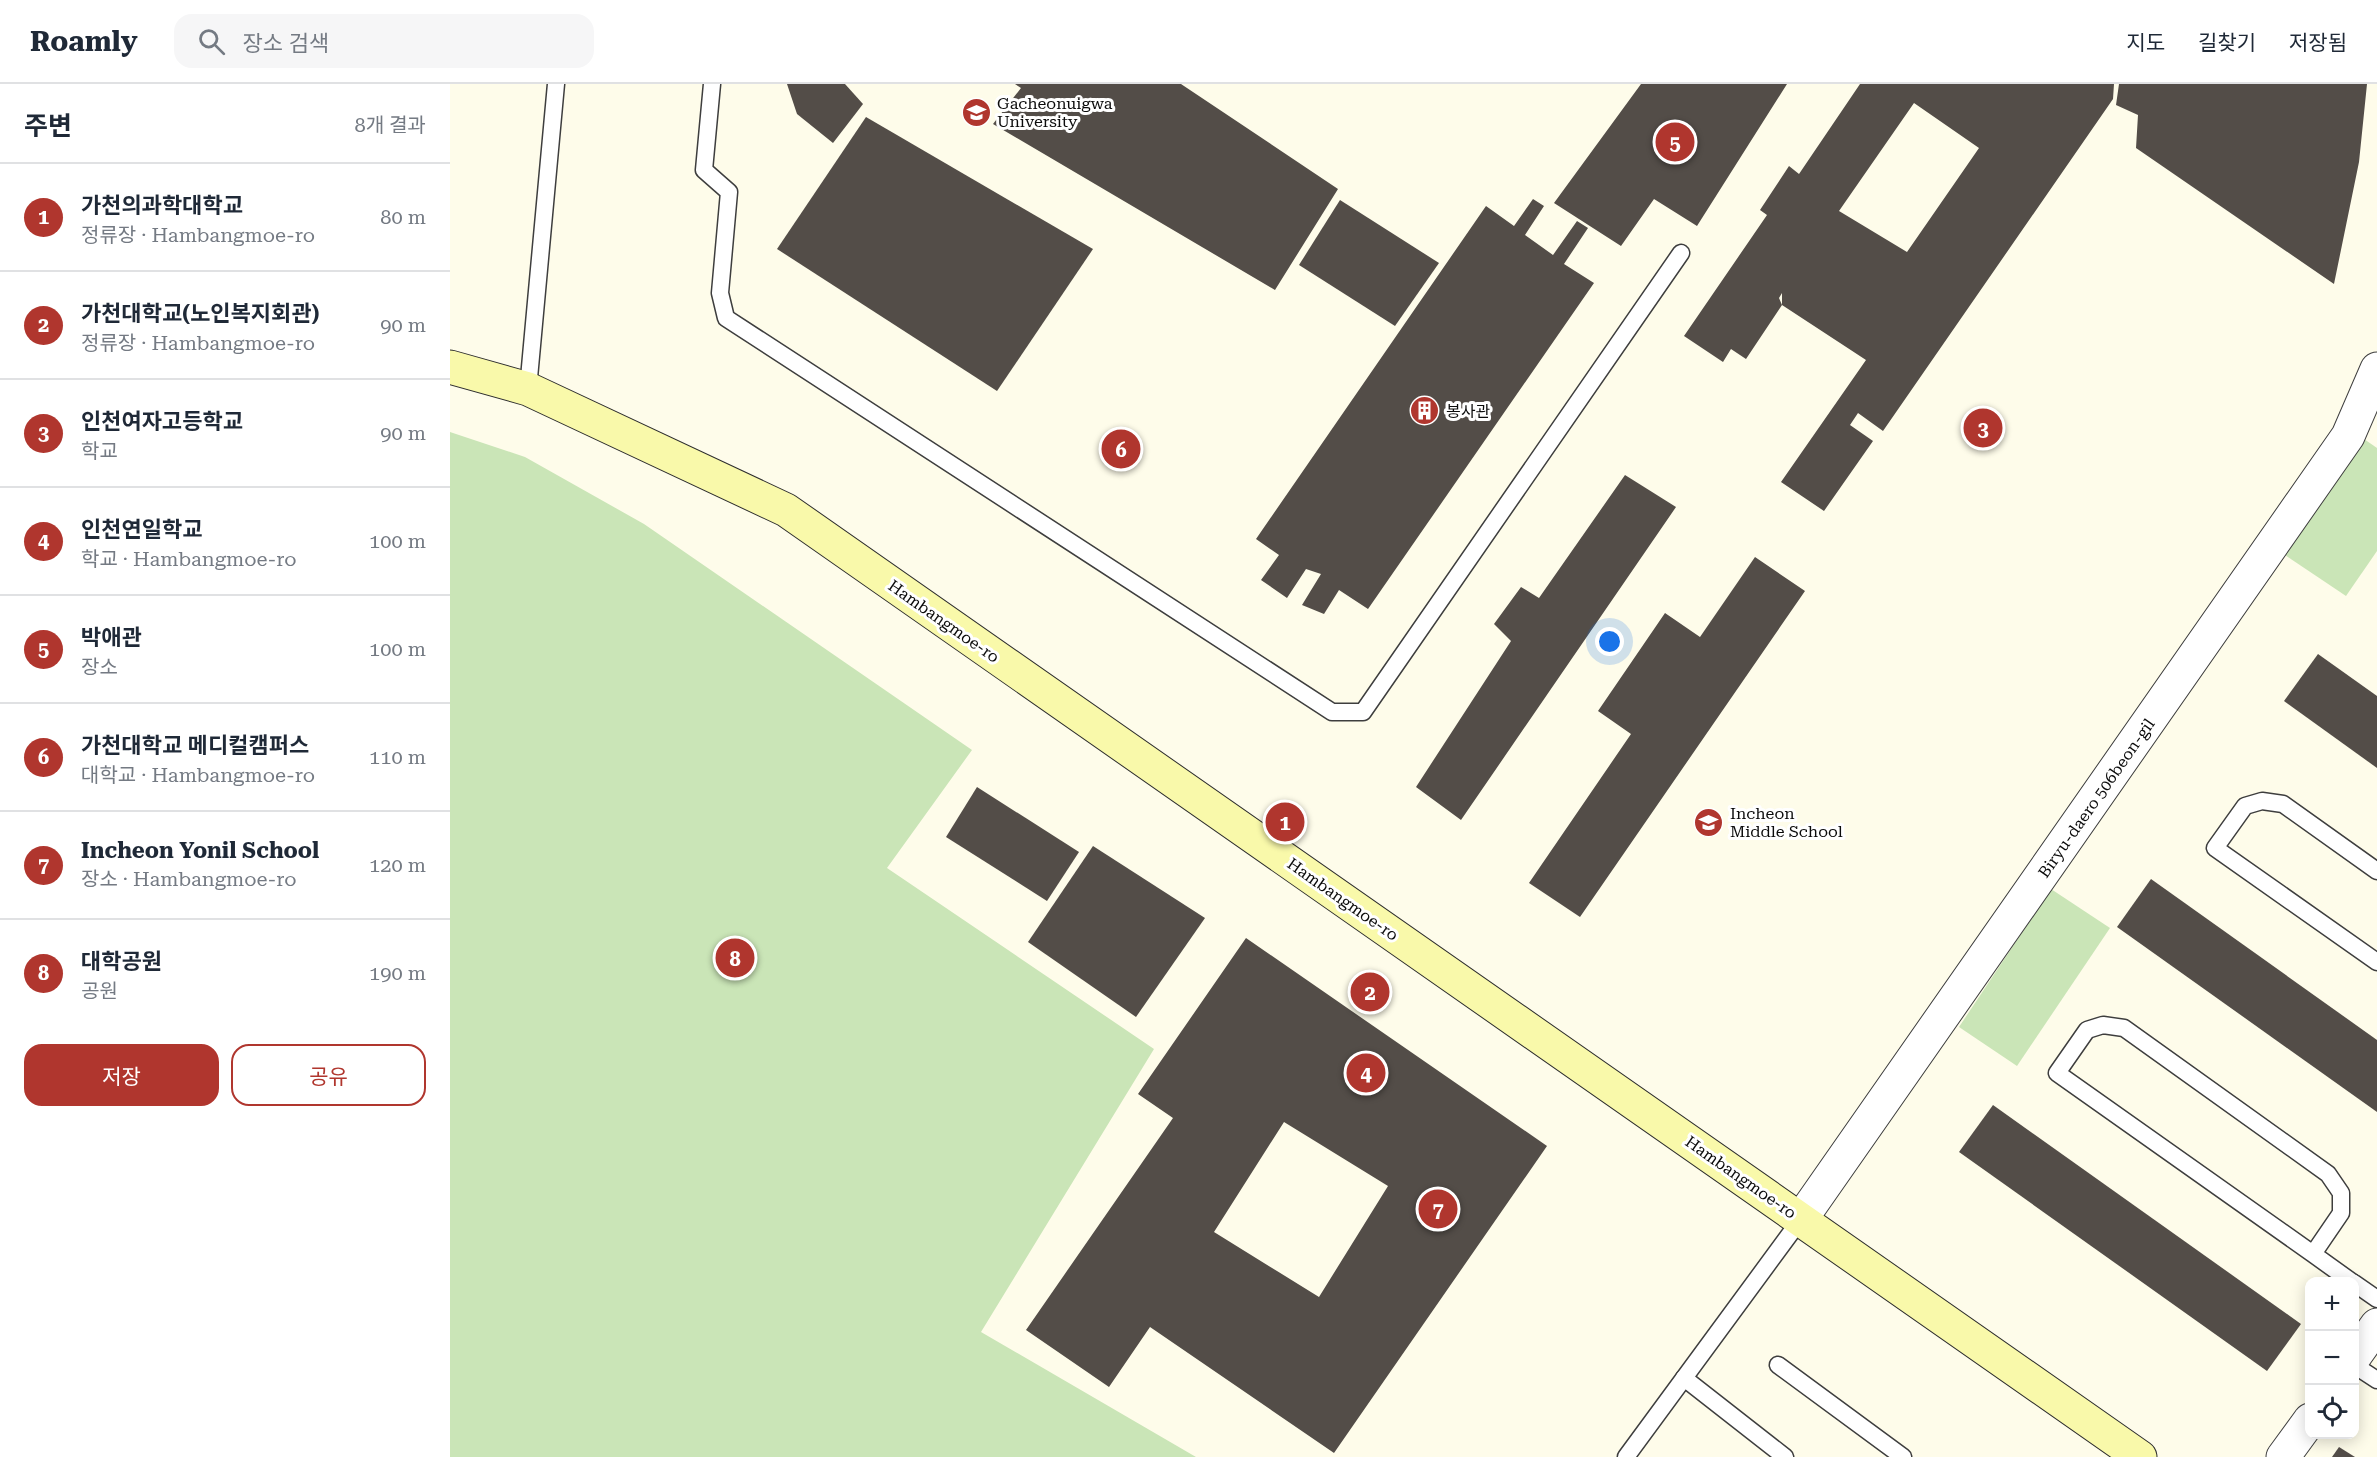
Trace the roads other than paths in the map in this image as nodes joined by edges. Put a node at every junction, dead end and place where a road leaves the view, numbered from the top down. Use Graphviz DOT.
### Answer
graph roads {
  1 [pos="556,84"];
  2 [pos="712,84"];
  3 [pos="1682,253"];
  4 [pos="450,367"];
  5 [pos="2377,369"];
  6 [pos="528,389"];
  7 [pos="2377,871"];
  8 [pos="2377,962"];
  9 [pos="1801,1219"];
  10 [pos="2313,1254"];
  11 [pos="2347,1277"];
  12 [pos="2359,1286"];
  13 [pos="2377,1299"];
  14 [pos="2377,1325"];
  15 [pos="2359,1351"];
  16 [pos="1778,1365"];
  17 [pos="2359,1368"];
  18 [pos="1684,1378"];
  19 [pos="2377,1380"];
  20 [pos="2305,1427"];
  21 [pos="1626,1457"];
  22 [pos="1785,1457"];
  23 [pos="1903,1457"];
  24 [pos="2140,1457"];
  25 [pos="2283,1457"];
  1 -- 6 [label="lane"];
  2 -- 3 [label="lane"];
  4 -- 6 [label="main road, Hambangmoe-ro"];
  5 -- 9 [label="street, Biryu-daero 506beon-gil"];
  6 -- 9 [label="main road, Hambangmoe-ro"];
  7 -- 8 [label="lane"];
  9 -- 18 [label="lane"];
  9 -- 24 [label="main road, Hambangmoe-ro"];
  10 -- 10 [label="lane"];
  10 -- 11 [label="lane"];
  12 -- 13 [label="lane"];
  14 -- 15 [label="street"];
  16 -- 23 [label="lane"];
  17 -- 19 [label="lane"];
  18 -- 21 [label="lane"];
  18 -- 22 [label="lane"];
  20 -- 25 [label="street"];
}
